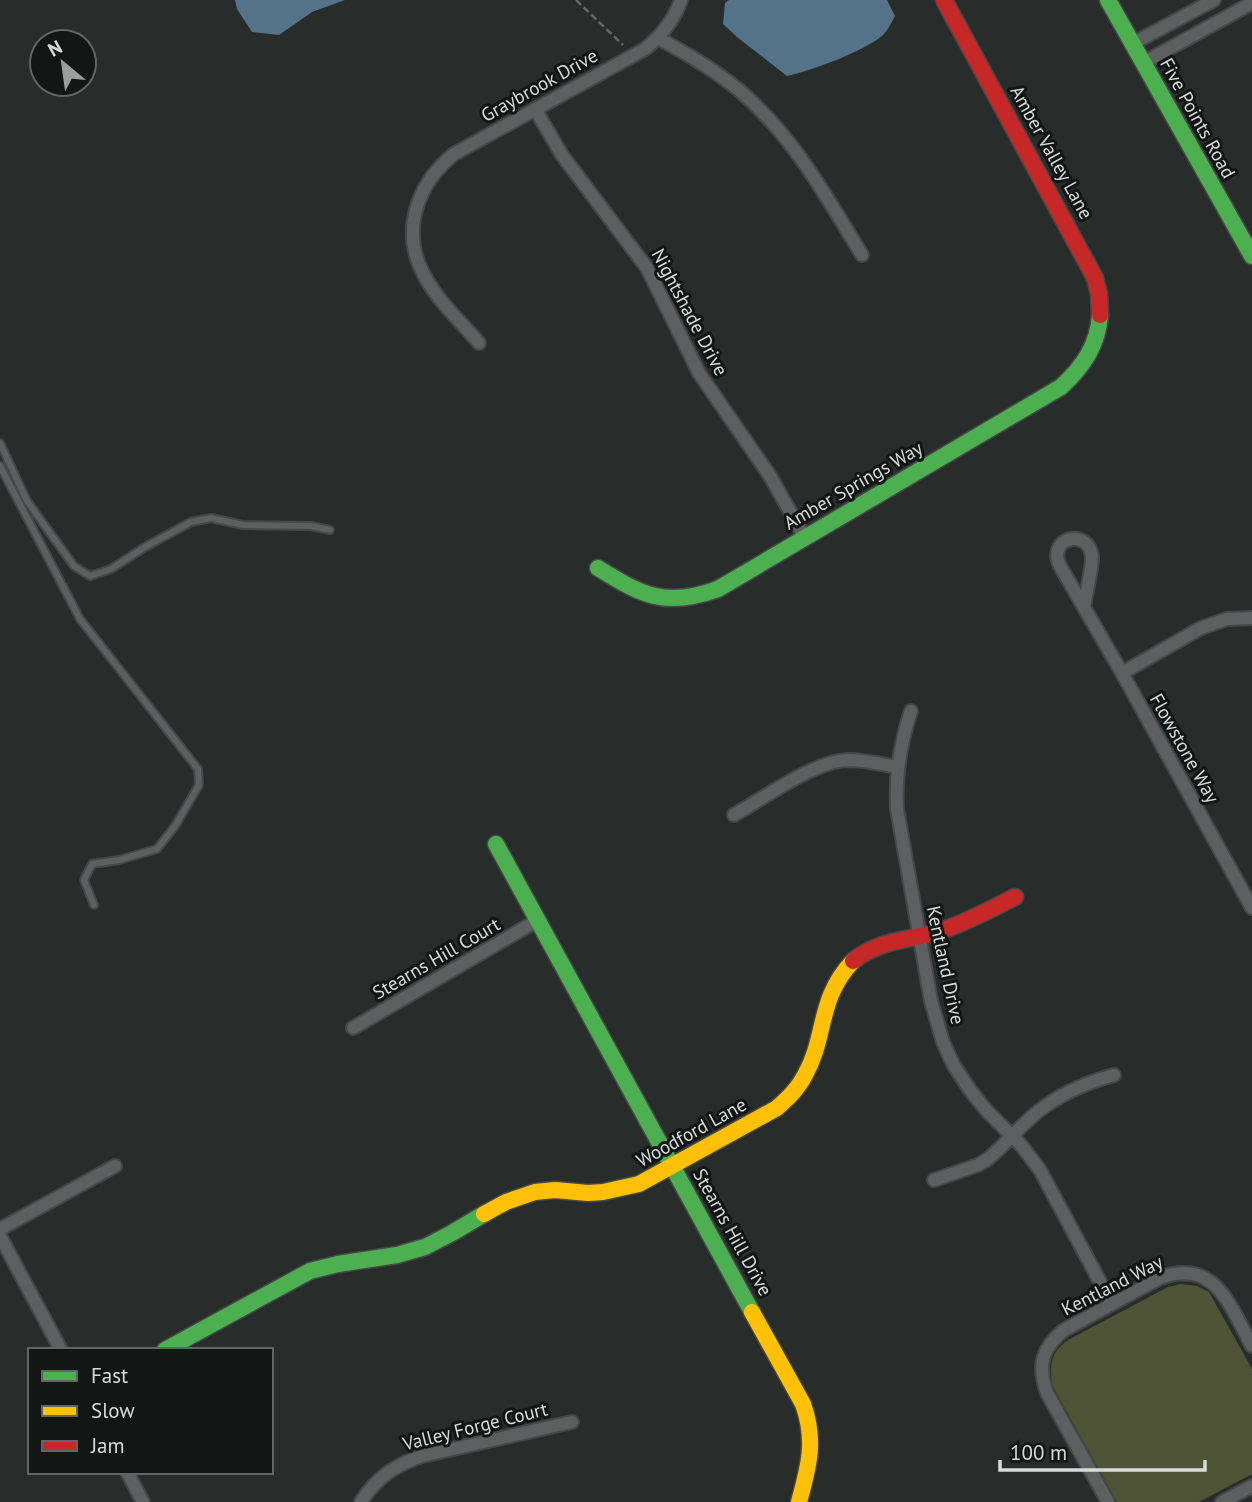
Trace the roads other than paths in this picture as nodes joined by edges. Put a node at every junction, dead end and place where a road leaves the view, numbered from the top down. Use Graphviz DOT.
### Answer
graph roads {
  1 [pos="681,0"];
  2 [pos="944,0"];
  3 [pos="1108,0"];
  4 [pos="1214,0"];
  5 [pos="1252,2"];
  6 [pos="659,38"];
  7 [pos="1132,44"];
  8 [pos="1143,63"];
  9 [pos="535,109"];
  10 [pos="862,255"];
  11 [pos="1252,256"];
  12 [pos="1099,331"];
  13 [pos="479,342"];
  14 [pos="0,443"];
  15 [pos="0,466"];
  16 [pos="330,530"];
  17 [pos="806,538"];
  18 [pos="598,568"];
  19 [pos="1084,607"];
  20 [pos="1252,618"];
  21 [pos="1122,673"];
  22 [pos="911,712"];
  23 [pos="897,767"];
  24 [pos="734,816"];
  25 [pos="496,844"];
  26 [pos="1015,897"];
  27 [pos="94,905"];
  28 [pos="1252,908"];
  29 [pos="538,920"];
  30 [pos="919,935"];
  31 [pos="353,1028"];
  32 [pos="1114,1075"];
  33 [pos="1013,1136"];
  34 [pos="115,1166"];
  35 [pos="673,1166"];
  36 [pos="934,1180"];
  37 [pos="0,1228"];
  38 [pos="0,1236"];
  39 [pos="1112,1304"];
  40 [pos="1252,1346"];
  41 [pos="60,1348"];
  42 [pos="169,1348"];
  43 [pos="572,1422"];
  44 [pos="128,1474"];
  45 [pos="1252,1486"];
  46 [pos="1226,1501"];
  47 [pos="143,1502"];
  48 [pos="360,1502"];
  49 [pos="799,1502"];
  50 [pos="1108,1502"];
  1 -- 6 [label="street, Graybrook Drive"];
  2 -- 12 [label="street, Amber Valley Lane"];
  3 -- 7 [label="street, Five Points Road"];
  4 -- 7 [label="street"];
  5 -- 8 [label="street"];
  6 -- 9 [label="street, Graybrook Drive"];
  6 -- 10 [label="street"];
  7 -- 8 [label="street, Five Points Road"];
  8 -- 11 [label="street, Five Points Road"];
  9 -- 13 [label="street, Graybrook Drive"];
  9 -- 17 [label="street, Nightshade Drive"];
  12 -- 17 [label="street, Amber Springs Way"];
  14 -- 16 [label="lane"];
  15 -- 27 [label="lane"];
  17 -- 18 [label="street, Amber Springs Way"];
  19 -- 19 [label="street, Flowstone Way"];
  19 -- 21 [label="street, Flowstone Way"];
  20 -- 21 [label="street"];
  21 -- 28 [label="street, Flowstone Way"];
  22 -- 23 [label="street, Kentland Drive"];
  23 -- 24 [label="street"];
  23 -- 30 [label="street, Kentland Drive"];
  25 -- 29 [label="street, Stearns Hill Drive"];
  26 -- 30 [label="street, Woodford Lane"];
  29 -- 31 [label="street, Stearns Hill Court"];
  29 -- 35 [label="street, Stearns Hill Drive"];
  30 -- 33 [label="street, Kentland Drive"];
  30 -- 35 [label="street, Woodford Lane"];
  32 -- 33 [label="street"];
  33 -- 36 [label="street"];
  33 -- 39 [label="street, Kentland Drive"];
  34 -- 37 [label="street"];
  35 -- 42 [label="street, Woodford Lane"];
  35 -- 49 [label="street, Stearns Hill Drive"];
  38 -- 41 [label="street"];
  39 -- 40 [label="street, Kentland Way"];
  39 -- 50 [label="street, Kentland Way"];
  43 -- 48 [label="street, Valley Forge Court"];
  44 -- 47 [label="street"];
  45 -- 46 [label="street"];
}
